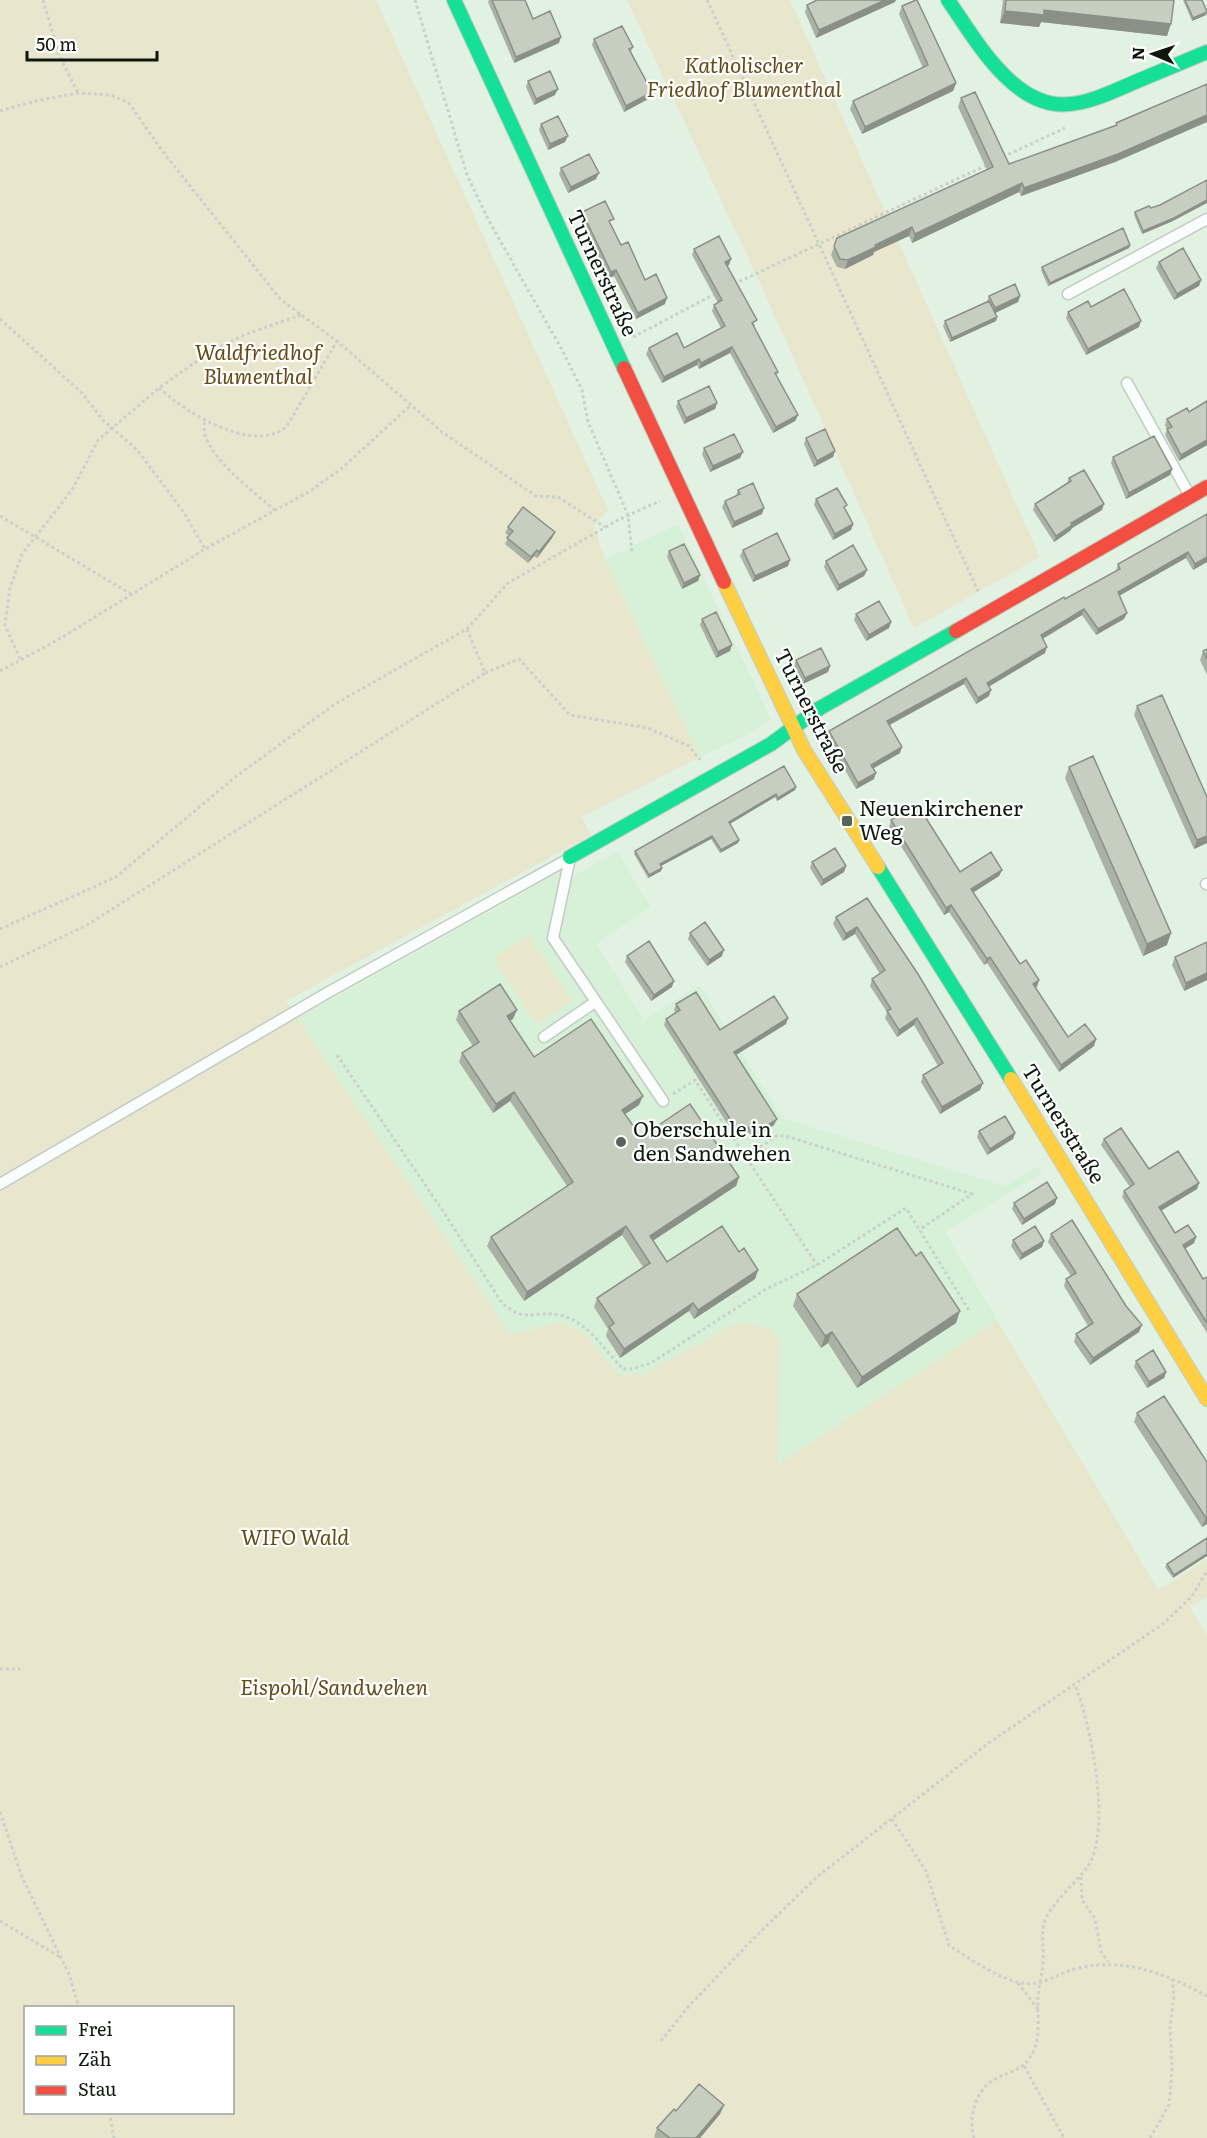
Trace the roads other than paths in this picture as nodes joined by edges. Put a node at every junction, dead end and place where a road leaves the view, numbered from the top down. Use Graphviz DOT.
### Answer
graph roads {
  1 [pos="454,0"];
  2 [pos="948,0"];
  3 [pos="1205,57"];
  4 [pos="1207,219"];
  5 [pos="1068,294"];
  6 [pos="1127,383"];
  7 [pos="1207,487"];
  8 [pos="1190,496"];
  9 [pos="793,729"];
  10 [pos="570,857"];
  11 [pos="596,1002"];
  12 [pos="544,1037"];
  13 [pos="663,1101"];
  14 [pos="0,1184"];
  15 [pos="1207,1399"];
  1 -- 9 [label="street, Turnerstraße"];
  2 -- 3 [label="street"];
  4 -- 5 [label="lane"];
  6 -- 8 [label="lane"];
  7 -- 8 [label="street"];
  8 -- 9 [label="street"];
  9 -- 10 [label="street"];
  9 -- 15 [label="street, Turnerstraße"];
  10 -- 11 [label="lane"];
  10 -- 14 [label="lane"];
  11 -- 12 [label="lane"];
  11 -- 13 [label="lane"];
}
